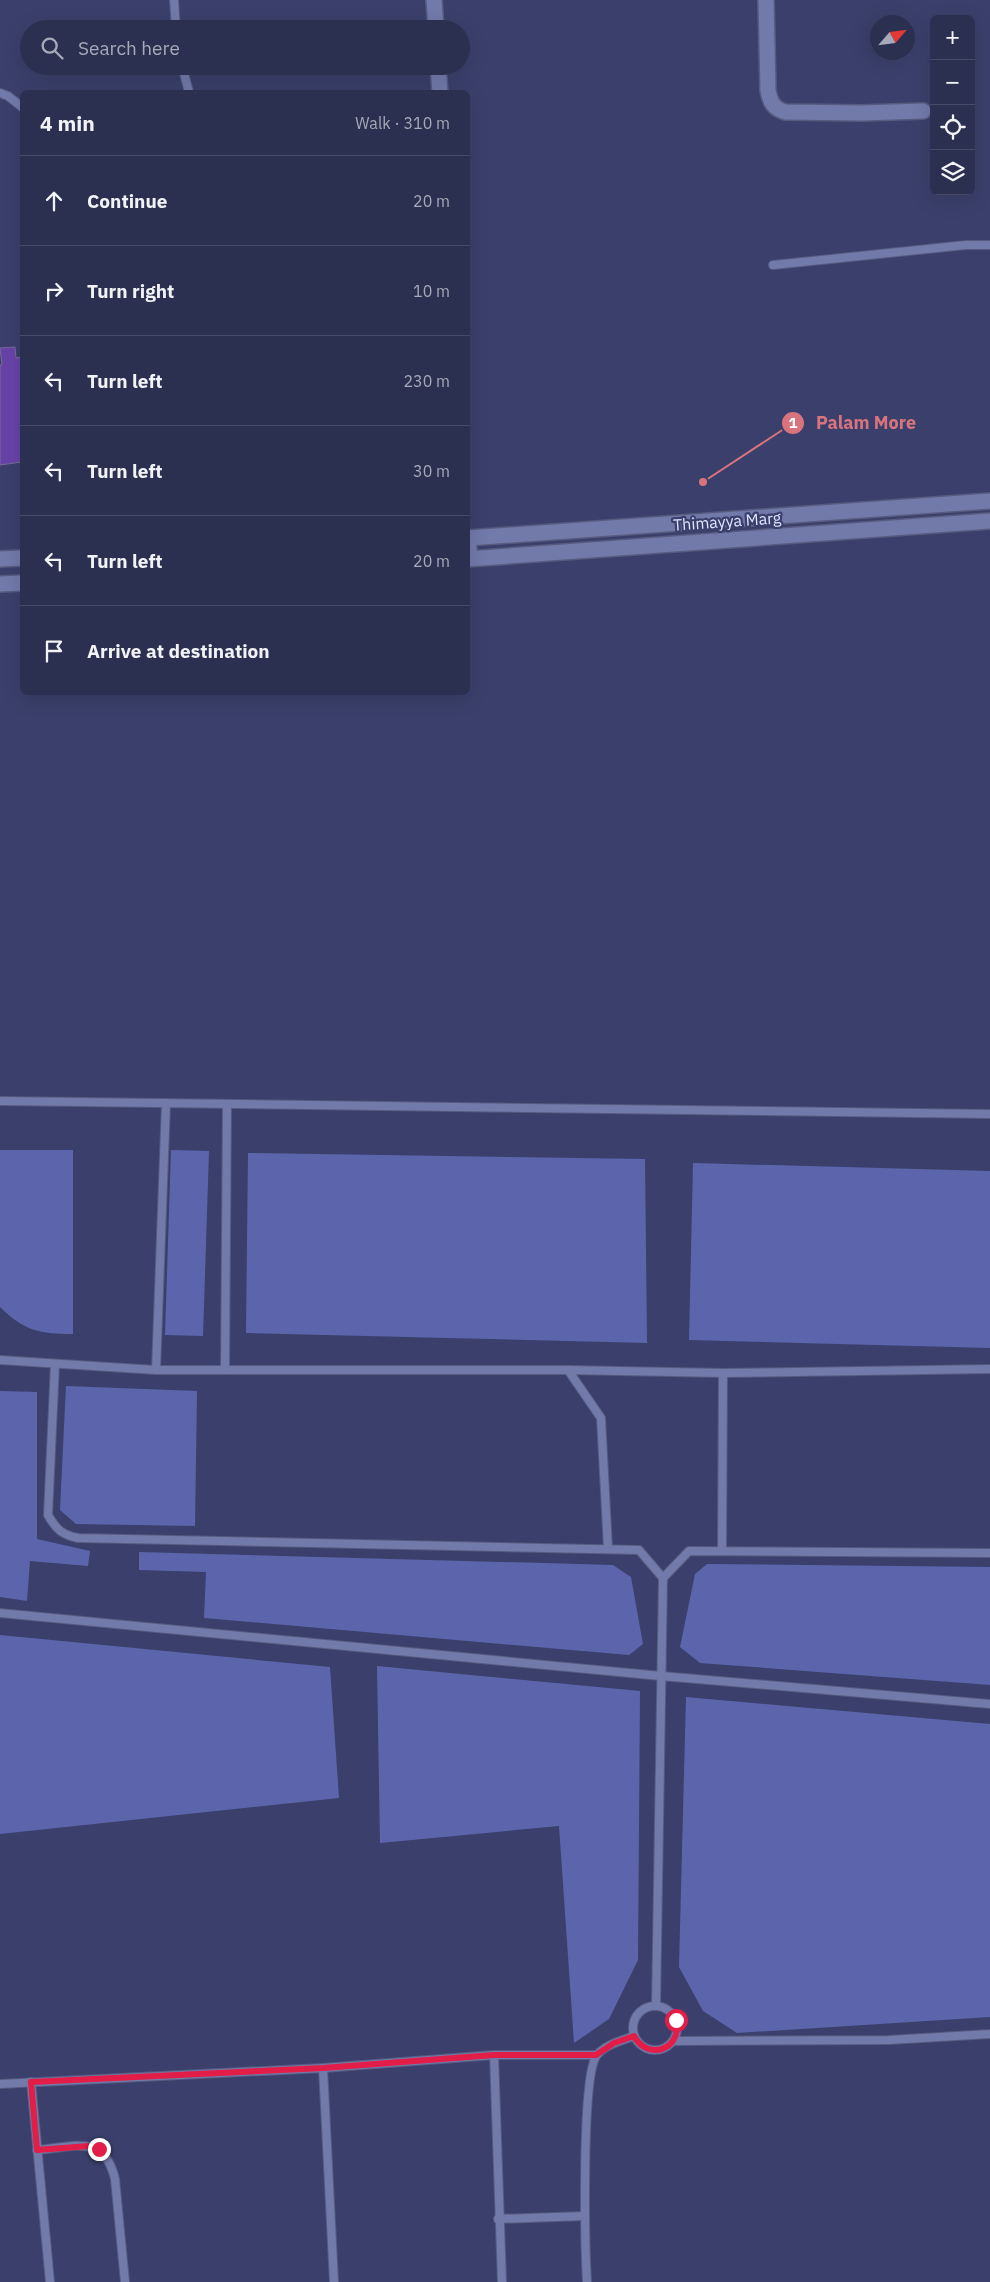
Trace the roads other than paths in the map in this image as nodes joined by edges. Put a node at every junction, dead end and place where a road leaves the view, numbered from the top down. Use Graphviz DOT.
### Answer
graph roads {
  1 [pos="174,0"];
  2 [pos="434,0"];
  3 [pos="766,0"];
  4 [pos="175,20"];
  5 [pos="435,20"];
  6 [pos="184,75"];
  7 [pos="439,75"];
  8 [pos="188,90"];
  9 [pos="440,90"];
  10 [pos="0,93"];
  11 [pos="20,105"];
  12 [pos="924,110"];
  13 [pos="990,245"];
  14 [pos="773,265"];
  15 [pos="990,501"];
  16 [pos="990,521"];
  17 [pos="470,535"];
  18 [pos="20,558"];
  19 [pos="470,558"];
  20 [pos="0,559"];
  21 [pos="20,583"];
  22 [pos="0,584"];
  23 [pos="0,1101"];
  24 [pos="166,1104"];
  25 [pos="227,1104"];
  26 [pos="990,1114"];
  27 [pos="0,1360"];
  28 [pos="55,1364"];
  29 [pos="156,1370"];
  30 [pos="225,1370"];
  31 [pos="568,1370"];
  32 [pos="990,1370"];
  33 [pos="723,1373"];
  34 [pos="608,1548"];
  35 [pos="722,1550"];
  36 [pos="990,1553"];
  37 [pos="663,1578"];
  38 [pos="0,1613"];
  39 [pos="661,1676"];
  40 [pos="990,1704"];
  41 [pos="656,2006"];
  42 [pos="990,2034"];
  43 [pos="634,2036"];
  44 [pos="674,2041"];
  45 [pos="494,2055"];
  46 [pos="596,2055"];
  47 [pos="323,2068"];
  48 [pos="31,2082"];
  49 [pos="0,2084"];
  50 [pos="37,2150"];
  51 [pos="584,2216"];
  52 [pos="498,2219"];
  53 [pos="50,2282"];
  54 [pos="125,2282"];
  55 [pos="334,2282"];
  56 [pos="502,2282"];
  57 [pos="587,2282"];
  1 -- 4 [label="lane"];
  2 -- 5 [label="street"];
  3 -- 12 [label="street"];
  6 -- 8 [label="lane"];
  7 -- 9 [label="street"];
  10 -- 11 [label="lane"];
  13 -- 14 [label="lane"];
  15 -- 17 [label="street, Thimayya Marg"];
  16 -- 19 [label="street, Thimayya Marg"];
  18 -- 20 [label="street"];
  21 -- 22 [label="street"];
  23 -- 24 [label="lane"];
  24 -- 25 [label="lane"];
  24 -- 29 [label="lane"];
  25 -- 26 [label="lane"];
  25 -- 30 [label="lane"];
  27 -- 28 [label="lane"];
  28 -- 29 [label="lane"];
  28 -- 34 [label="lane"];
  29 -- 30 [label="lane"];
  30 -- 31 [label="lane"];
  31 -- 33 [label="lane"];
  31 -- 34 [label="lane"];
  32 -- 33 [label="lane"];
  33 -- 35 [label="lane"];
  34 -- 37 [label="lane"];
  35 -- 36 [label="lane"];
  35 -- 37 [label="lane"];
  37 -- 39 [label="lane"];
  38 -- 39 [label="lane"];
  39 -- 40 [label="lane"];
  39 -- 41 [label="lane"];
  41 -- 43 [label="lane"];
  41 -- 44 [label="lane"];
  42 -- 44 [label="lane"];
  43 -- 44 [label="lane"];
  43 -- 46 [label="lane"];
  45 -- 46 [label="lane"];
  45 -- 47 [label="lane"];
  45 -- 52 [label="lane"];
  46 -- 51 [label="lane"];
  47 -- 48 [label="lane"];
  47 -- 55 [label="lane"];
  48 -- 49 [label="lane"];
  48 -- 50 [label="lane"];
  50 -- 53 [label="lane"];
  50 -- 54 [label="lane"];
  51 -- 52 [label="lane"];
  51 -- 57 [label="lane"];
  52 -- 56 [label="lane"];
}
